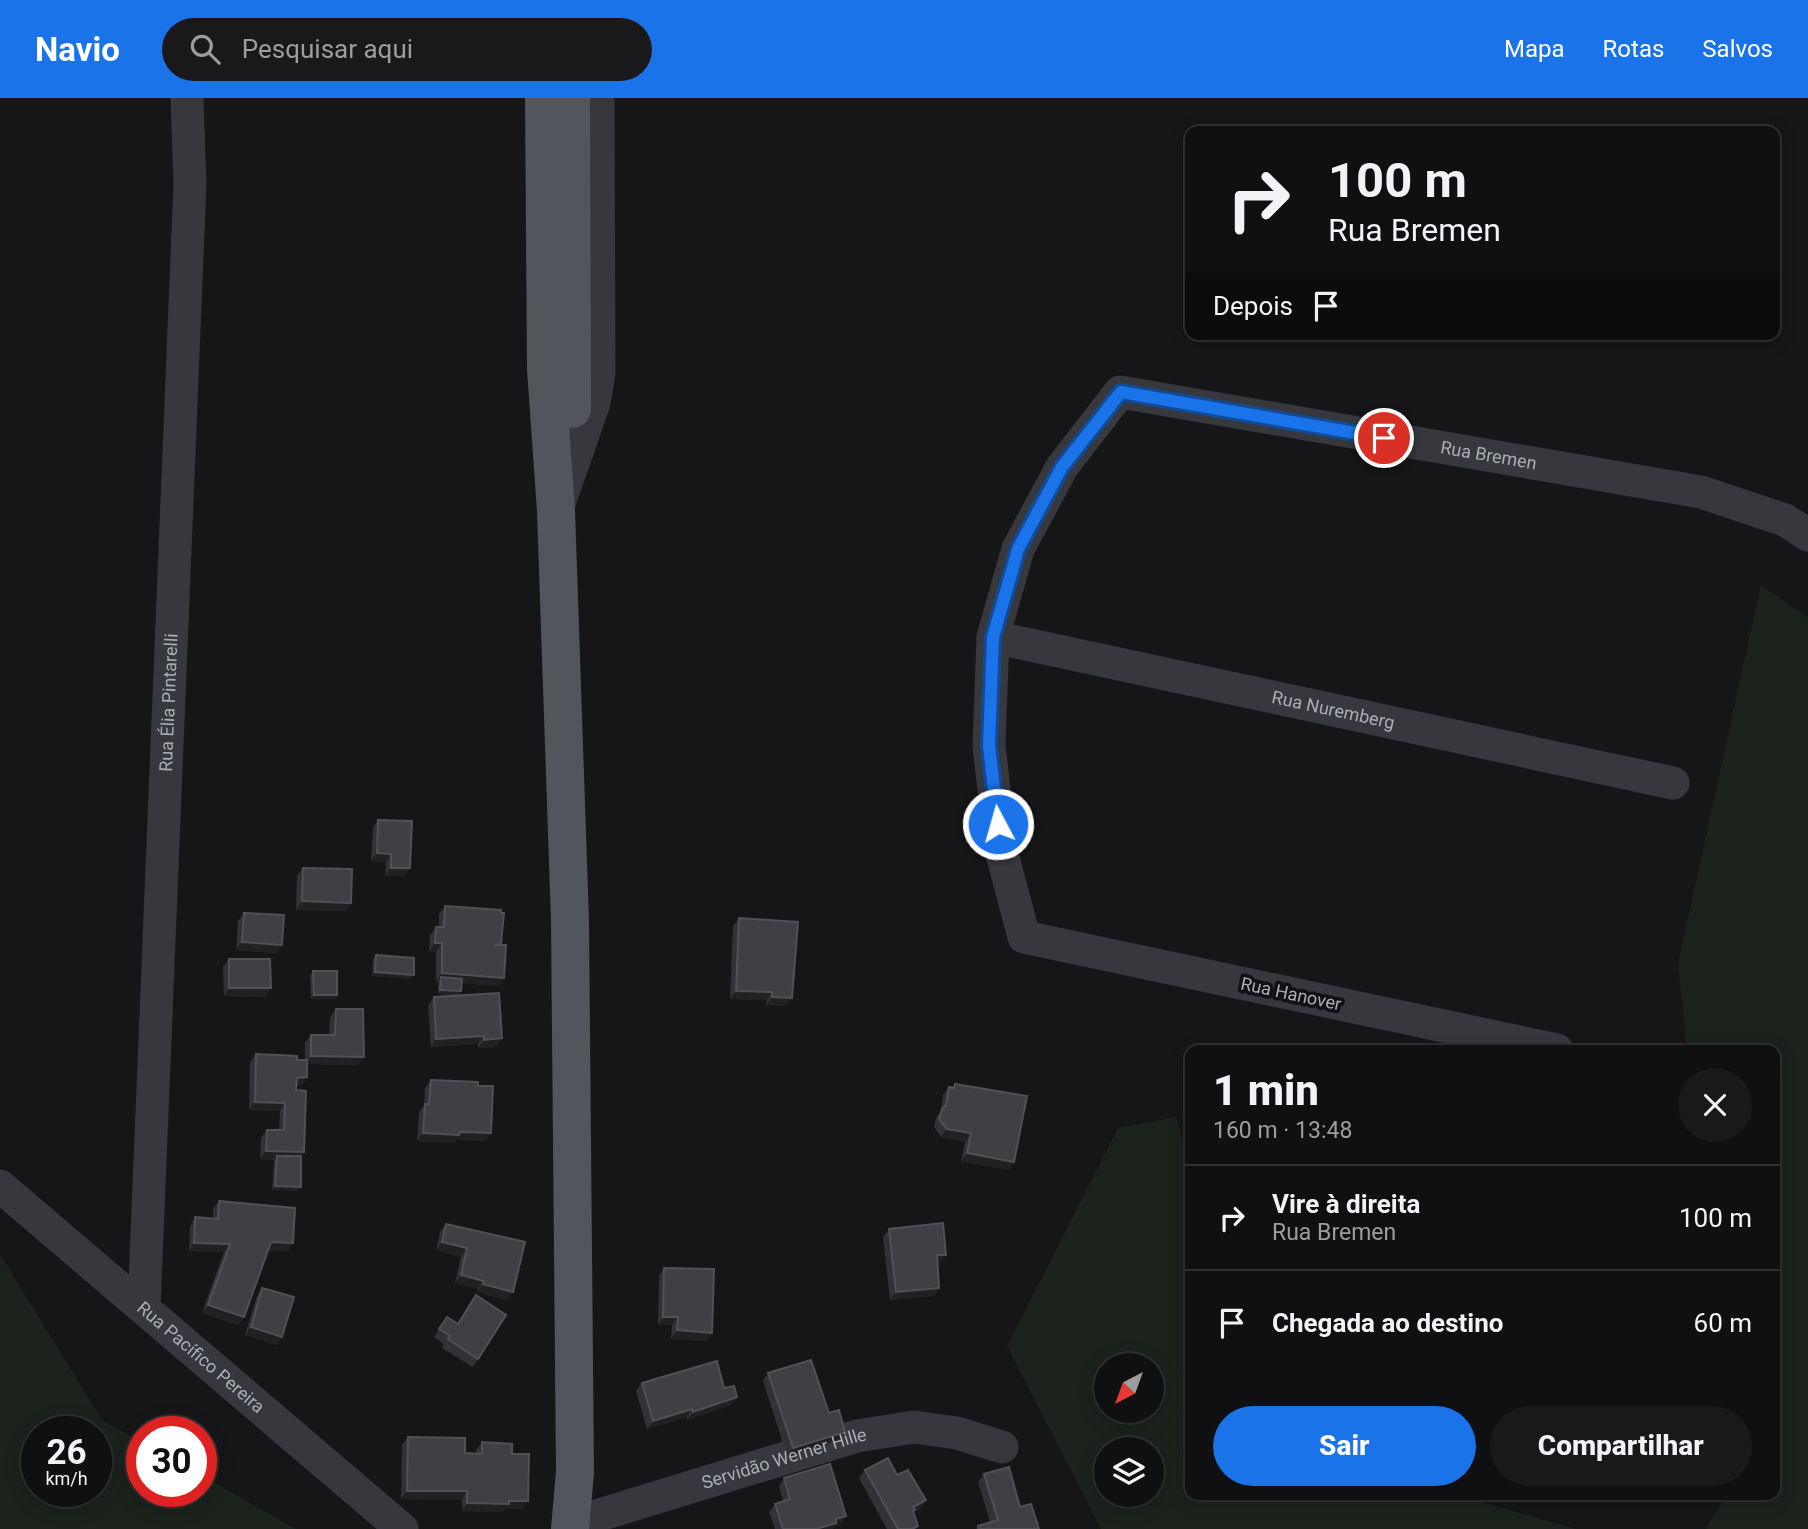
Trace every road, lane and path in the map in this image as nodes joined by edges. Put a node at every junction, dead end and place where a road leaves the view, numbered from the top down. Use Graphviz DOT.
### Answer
graph roads {
  1 [pos="187,98"];
  2 [pos="544,98"];
  3 [pos="571,98"];
  4 [pos="598,98"];
  5 [pos="556,511"];
  6 [pos="1808,535"];
  7 [pos="993,637"];
  8 [pos="1673,783"];
  9 [pos="1534,1045"];
  10 [pos="0,1186"];
  11 [pos="144,1308"];
  12 [pos="1003,1447"];
  13 [pos="570,1526"];
  14 [pos="402,1529"];
  1 -- 11 [label="street, Rua Élia Pintarelli"];
  2 -- 5 [label="main road"];
  3 -- 5 [label="main road"];
  4 -- 5 [label="street"];
  5 -- 13 [label="main road"];
  6 -- 7 [label="street, Rua Bremen"];
  7 -- 8 [label="street, Rua Nuremberg"];
  7 -- 9 [label="street, Rua Hanover"];
  10 -- 11 [label="street, Rua Pacífico Pereira"];
  11 -- 14 [label="street, Rua Pacífico Pereira"];
  12 -- 13 [label="street, Servidão Werner Hille"];
}
